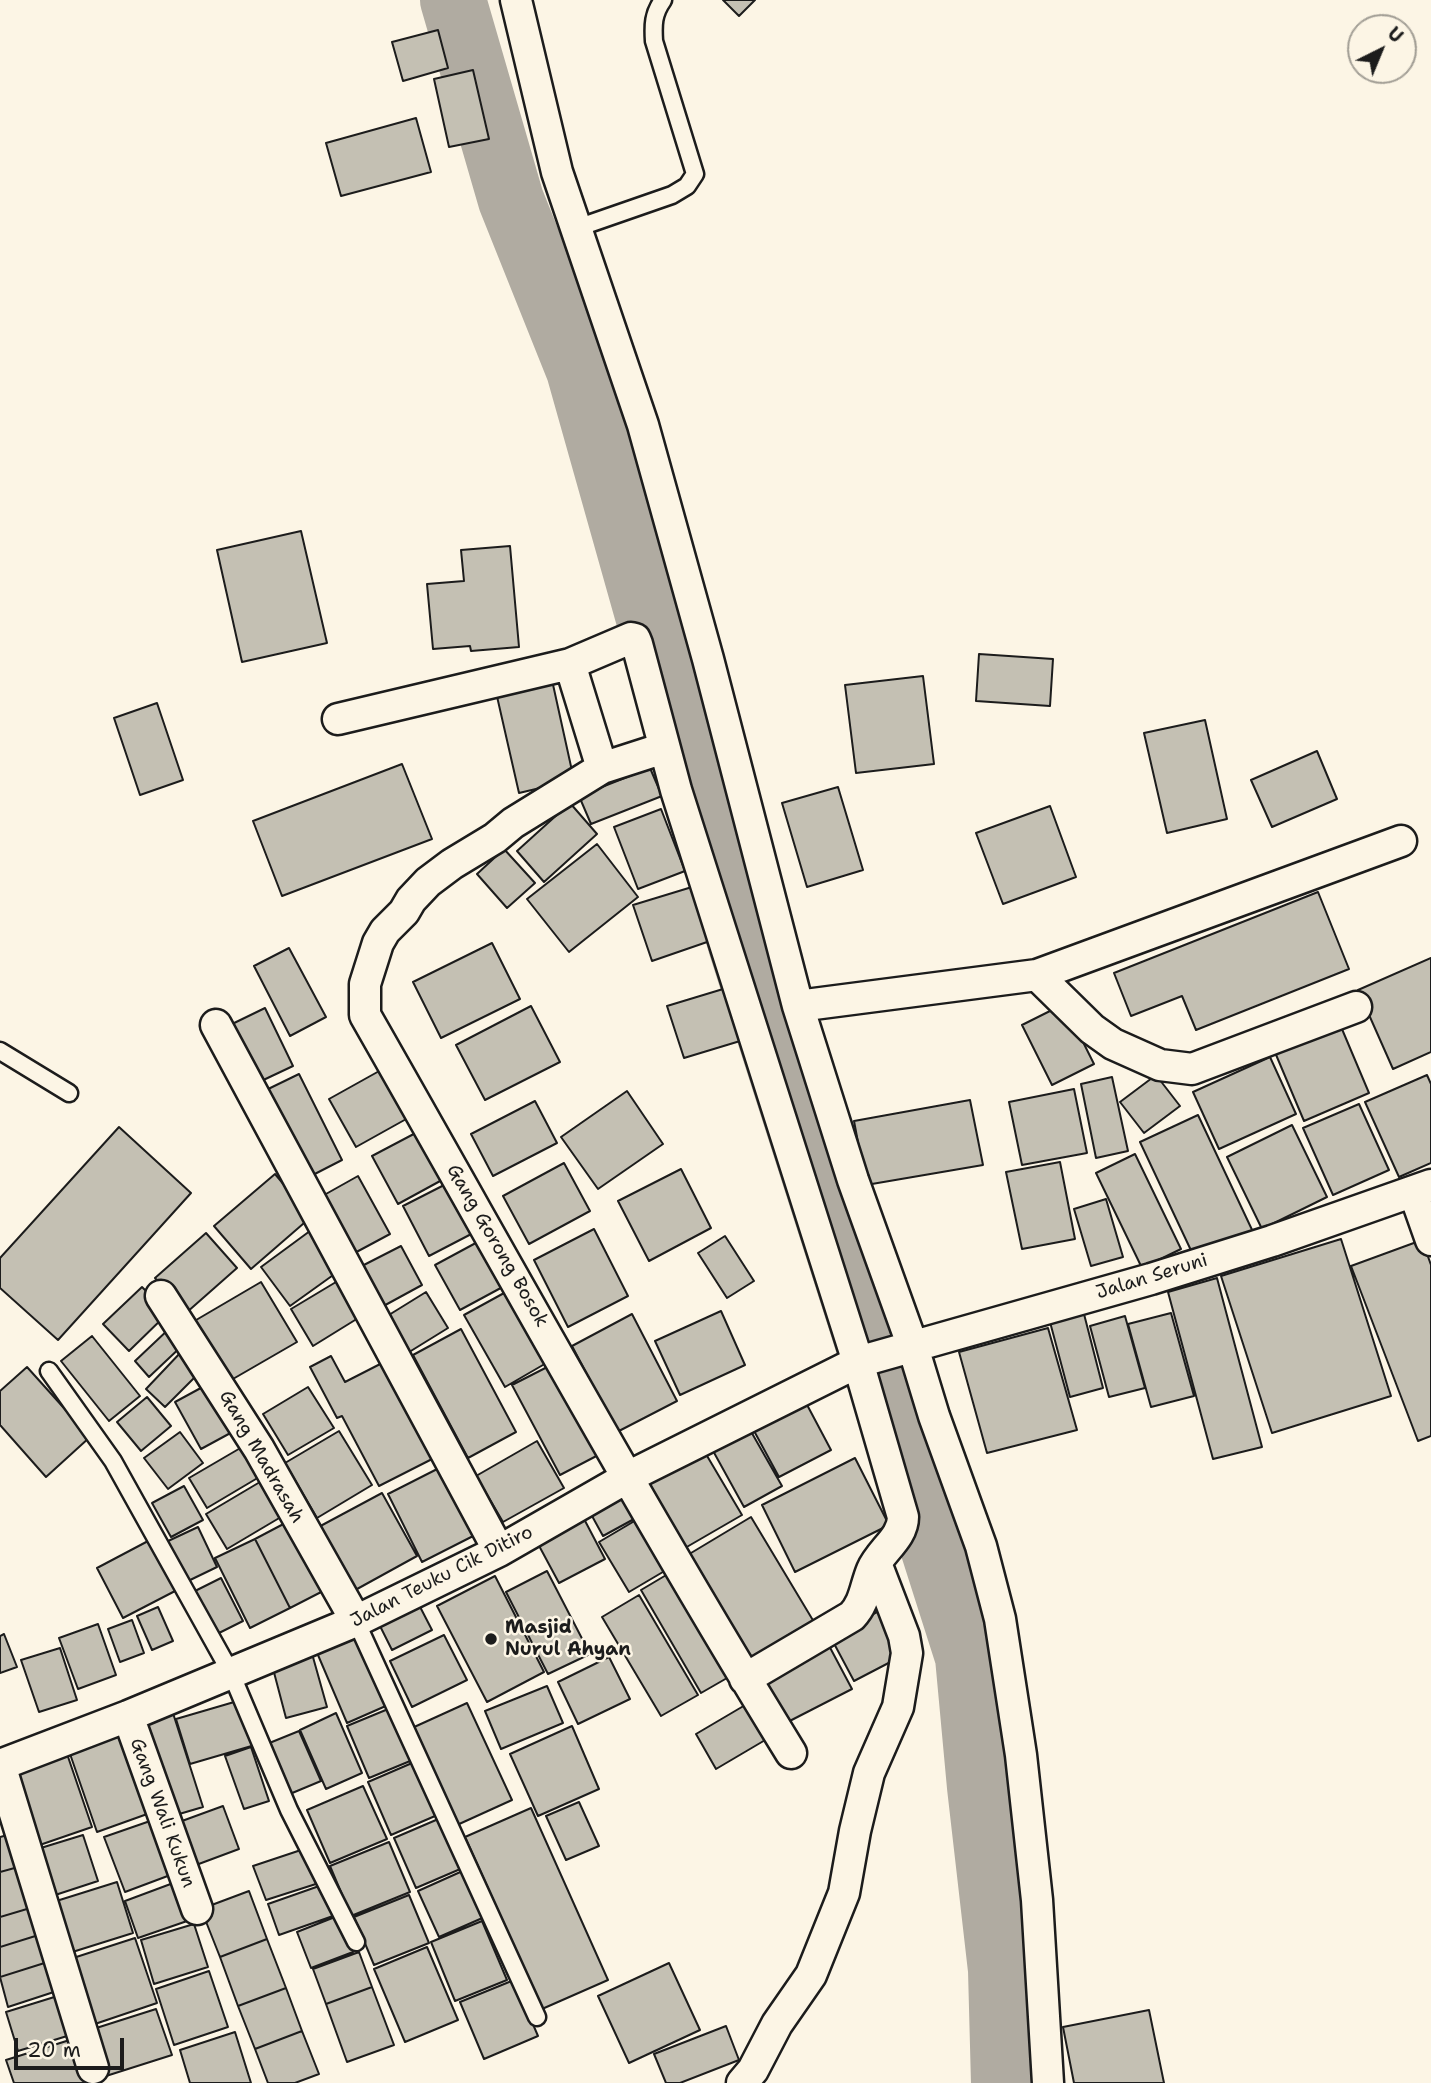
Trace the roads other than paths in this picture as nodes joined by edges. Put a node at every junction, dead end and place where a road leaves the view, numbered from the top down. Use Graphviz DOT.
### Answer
graph roads {
  1 [pos="516,0"];
  2 [pos="663,0"];
  3 [pos="577,228"];
  4 [pos="570,664"];
  5 [pos="338,719"];
  6 [pos="664,748"];
  7 [pos="601,768"];
  8 [pos="1401,841"];
  9 [pos="1037,975"];
  10 [pos="798,1006"];
  11 [pos="1356,1007"];
  12 [pos="216,1025"];
  13 [pos="0,1051"];
  14 [pos="69,1093"];
  15 [pos="1422,1189"];
  16 [pos="1431,1240"];
  17 [pos="161,1296"];
  18 [pos="906,1349"];
  19 [pos="864,1360"];
  20 [pos="49,1371"];
  21 [pos="628,1477"];
  22 [pos="499,1551"];
  23 [pos="876,1563"];
  24 [pos="356,1621"];
  25 [pos="232,1673"];
  26 [pos="746,1679"];
  27 [pos="128,1716"];
  28 [pos="791,1753"];
  29 [pos="0,1765"];
  30 [pos="197,1909"];
  31 [pos="356,1942"];
  32 [pos="537,2017"];
  33 [pos="93,2068"];
  34 [pos="742,2083"];
  35 [pos="1048,2083"];
  1 -- 3 [label="street"];
  2 -- 3 [label="lane"];
  3 -- 10 [label="street"];
  4 -- 5 [label="street"];
  4 -- 6 [label="street"];
  4 -- 7 [label="street"];
  6 -- 7 [label="street"];
  6 -- 19 [label="street"];
  7 -- 21 [label="street, Gang Gorong Bosok"];
  8 -- 9 [label="street"];
  9 -- 10 [label="street"];
  9 -- 11 [label="street"];
  10 -- 18 [label="street"];
  12 -- 22 [label="street"];
  13 -- 14 [label="lane"];
  15 -- 16 [label="street"];
  15 -- 18 [label="street, Jalan Seruni"];
  17 -- 24 [label="street, Gang Madrasah"];
  18 -- 19 [label="street, Jalan Seruni"];
  18 -- 35 [label="street"];
  19 -- 21 [label="street, Jalan Teuku Cik Ditiro"];
  19 -- 23 [label="street"];
  20 -- 25 [label="lane"];
  21 -- 22 [label="street, Jalan Teuku Cik Ditiro"];
  21 -- 26 [label="street, Gang Gorong Bosok"];
  22 -- 24 [label="street, Jalan Teuku Cik Ditiro"];
  23 -- 26 [label="street"];
  23 -- 34 [label="street"];
  24 -- 25 [label="street, Jalan Teuku Cik Ditiro"];
  24 -- 32 [label="lane"];
  25 -- 27 [label="street, Jalan Teuku Cik Ditiro"];
  25 -- 31 [label="lane"];
  26 -- 28 [label="street, Gang Gorong Bosok"];
  27 -- 29 [label="street, Jalan Teuku Cik Ditiro"];
  27 -- 30 [label="street, Gang Wali Kukun"];
  29 -- 33 [label="street"];
}
